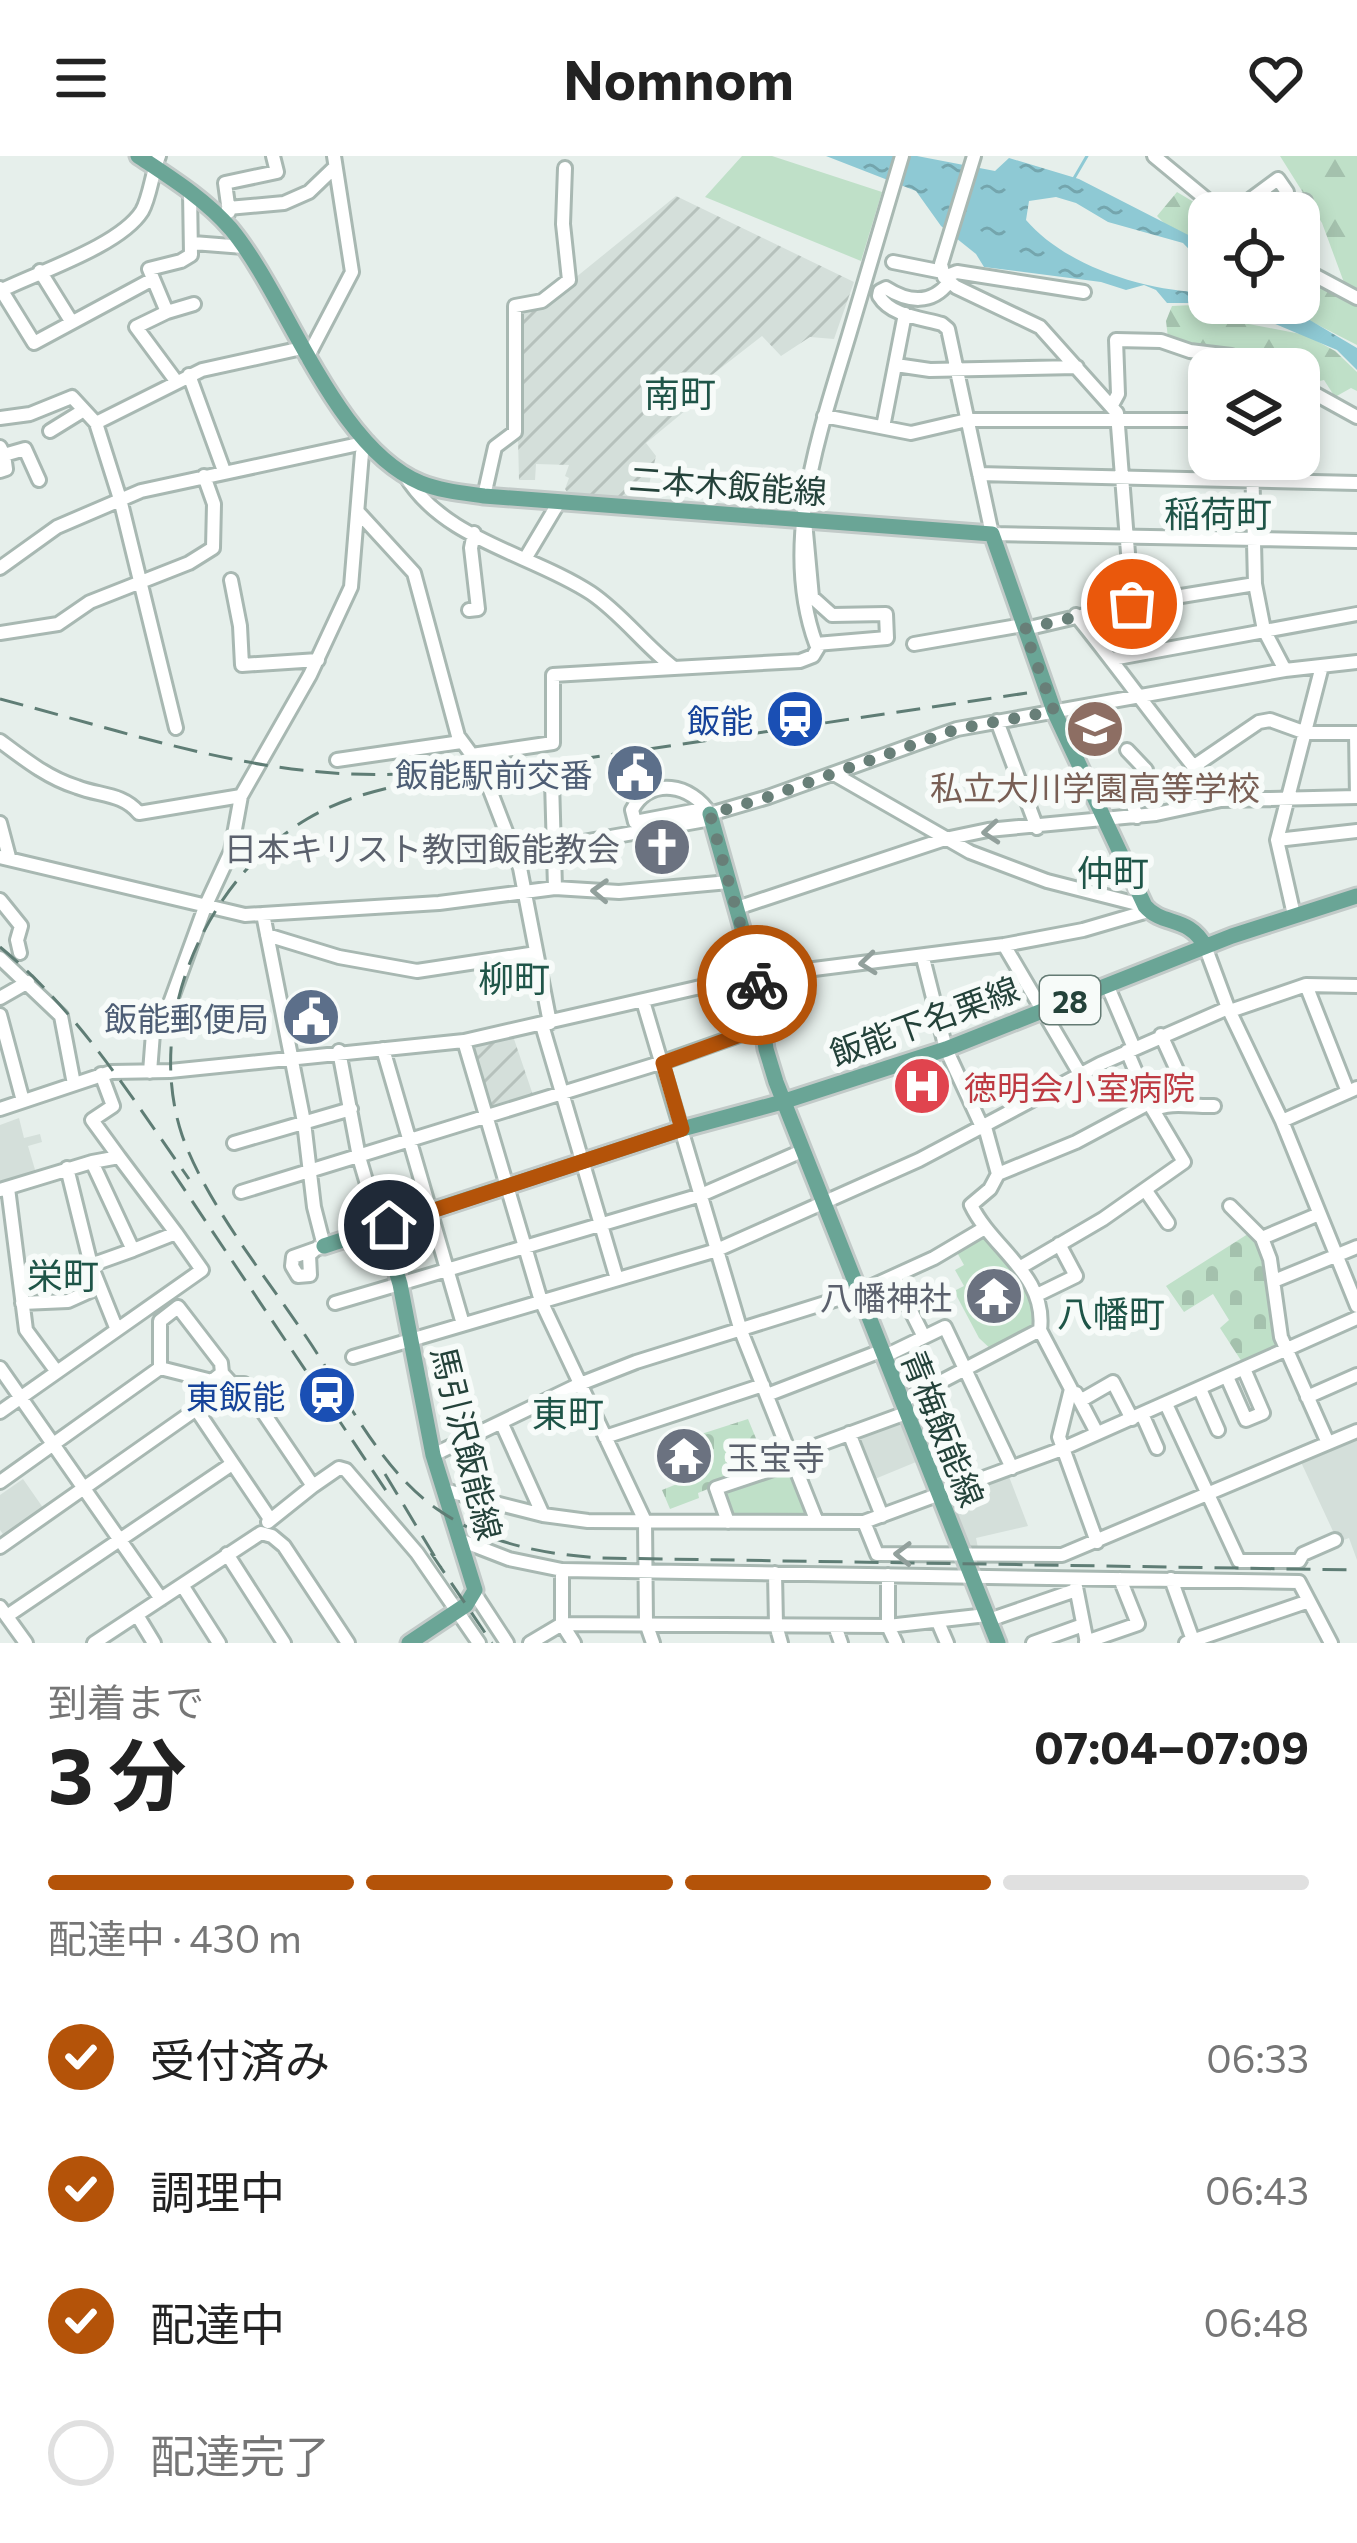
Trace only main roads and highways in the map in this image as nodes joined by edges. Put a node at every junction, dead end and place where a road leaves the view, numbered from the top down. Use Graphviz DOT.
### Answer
graph roads {
  1 [pos="138,156"];
  2 [pos="157,162"];
  3 [pos="710,816"];
  4 [pos="1357,896"];
  5 [pos="1205,946"];
  6 [pos="782,1102"];
  7 [pos="382,1227"];
  8 [pos="321,1247"];
  9 [pos="409,1643"];
  10 [pos="998,1643"];
  1 -- 2 [label="main road, 二本木飯能線"];
  2 -- 5 [label="main road, 二本木飯能線"];
  3 -- 6 [label="main road, 青梅飯能線"];
  4 -- 5 [label="main road, 飯能下名栗線 / 28"];
  5 -- 6 [label="main road, 飯能下名栗線 / 28"];
  6 -- 7 [label="main road, 飯能下名栗線"];
  6 -- 10 [label="main road, 青梅飯能線"];
  7 -- 8 [label="main road, 飯能下名栗線"];
  7 -- 9 [label="main road, 馬引沢飯能線"];
}
